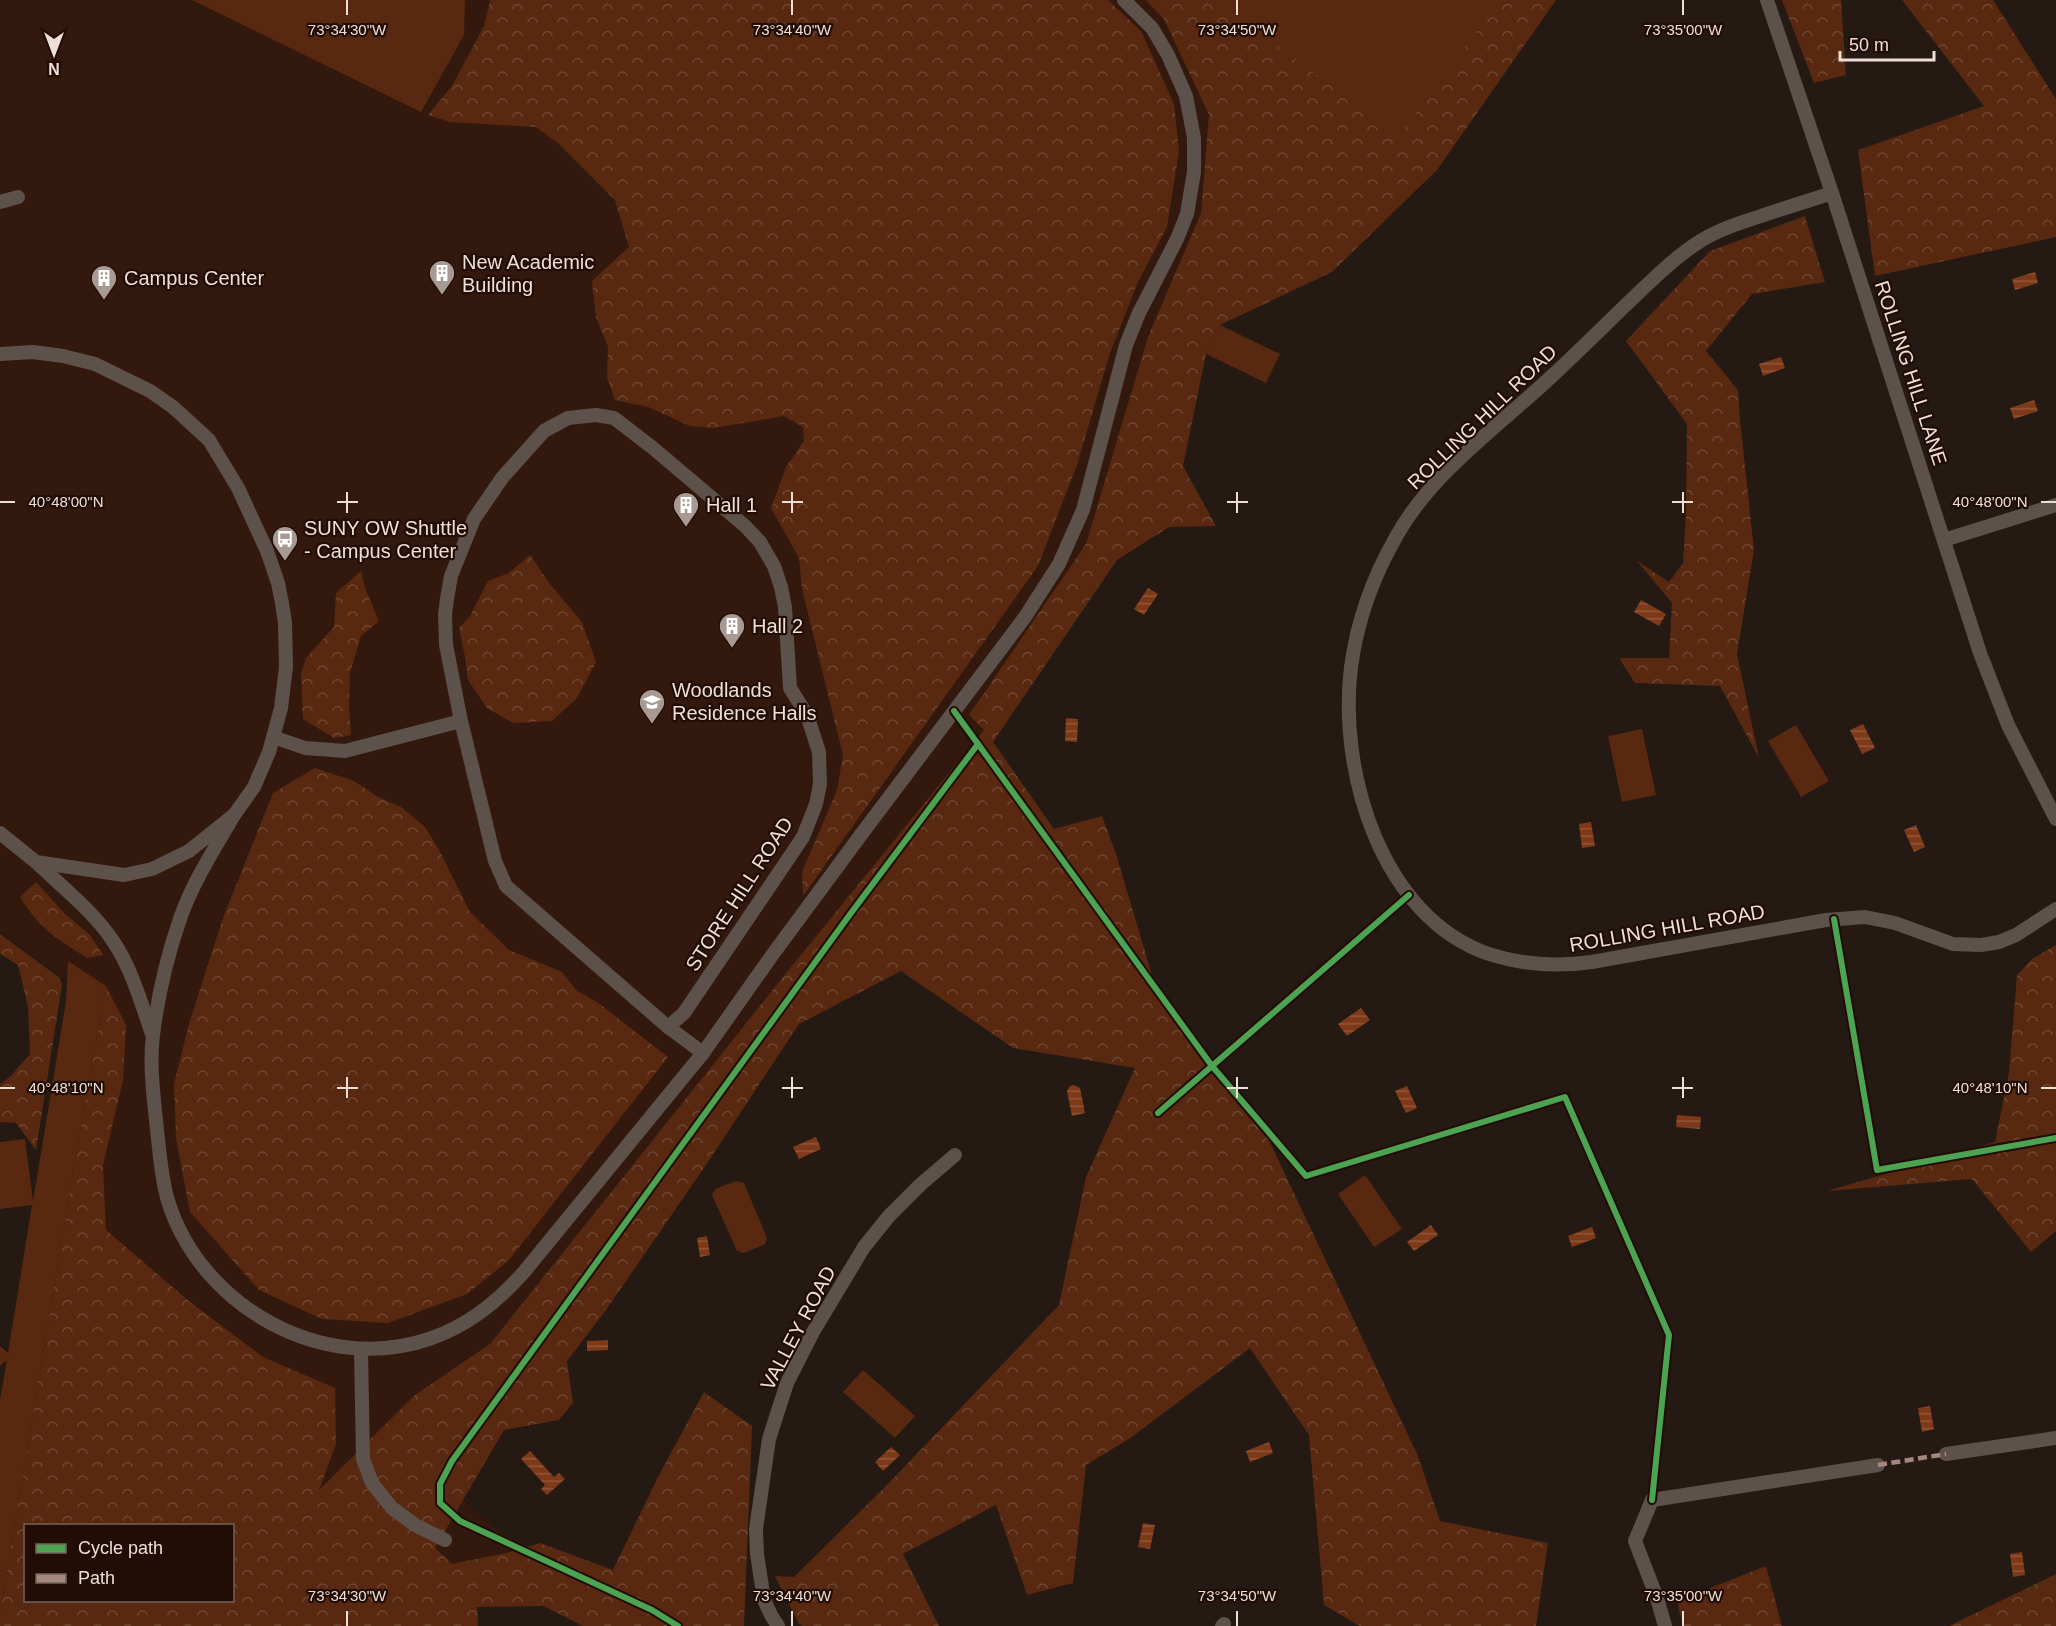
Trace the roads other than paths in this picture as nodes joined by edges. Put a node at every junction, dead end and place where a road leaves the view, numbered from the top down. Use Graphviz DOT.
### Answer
graph roads {
  1 [pos="1124,0"];
  2 [pos="1767,0"];
  3 [pos="1832,193"];
  4 [pos="18,197"];
  5 [pos="0,202"];
  6 [pos="0,354"];
  7 [pos="2056,505"];
  8 [pos="1944,540"];
  9 [pos="461,721"];
  10 [pos="273,737"];
  11 [pos="234,815"];
  12 [pos="2056,819"];
  13 [pos="0,833"];
  14 [pos="36,862"];
  15 [pos="2056,909"];
  16 [pos="668,1027"];
  17 [pos="152,1036"];
  18 [pos="703,1053"];
  19 [pos="955,1155"];
  20 [pos="361,1349"];
  21 [pos="2056,1438"];
  22 [pos="1946,1454"];
  23 [pos="1878,1465"];
  24 [pos="445,1540"];
  25 [pos="778,1626"];
  26 [pos="1665,1626"];
  1 -- 18 [label="street"];
  2 -- 3 [label="street, ROLLING HILL LANE"];
  3 -- 8 [label="street, ROLLING HILL LANE"];
  3 -- 15 [label="street, ROLLING HILL ROAD"];
  4 -- 5 [label="street"];
  6 -- 10 [label="street"];
  7 -- 8 [label="street"];
  8 -- 12 [label="street, ROLLING HILL LANE"];
  9 -- 10 [label="street"];
  9 -- 16 [label="street, STORE HILL ROAD"];
  9 -- 16 [label="street, STORE HILL ROAD"];
  10 -- 11 [label="street"];
  11 -- 14 [label="street"];
  11 -- 17 [label="street"];
  13 -- 14 [label="street"];
  14 -- 17 [label="street"];
  16 -- 18 [label="street, STORE HILL ROAD"];
  17 -- 20 [label="street"];
  18 -- 20 [label="street"];
  19 -- 25 [label="street, VALLEY ROAD"];
  20 -- 24 [label="street"];
  21 -- 22 [label="street"];
  23 -- 26 [label="street"];
}
